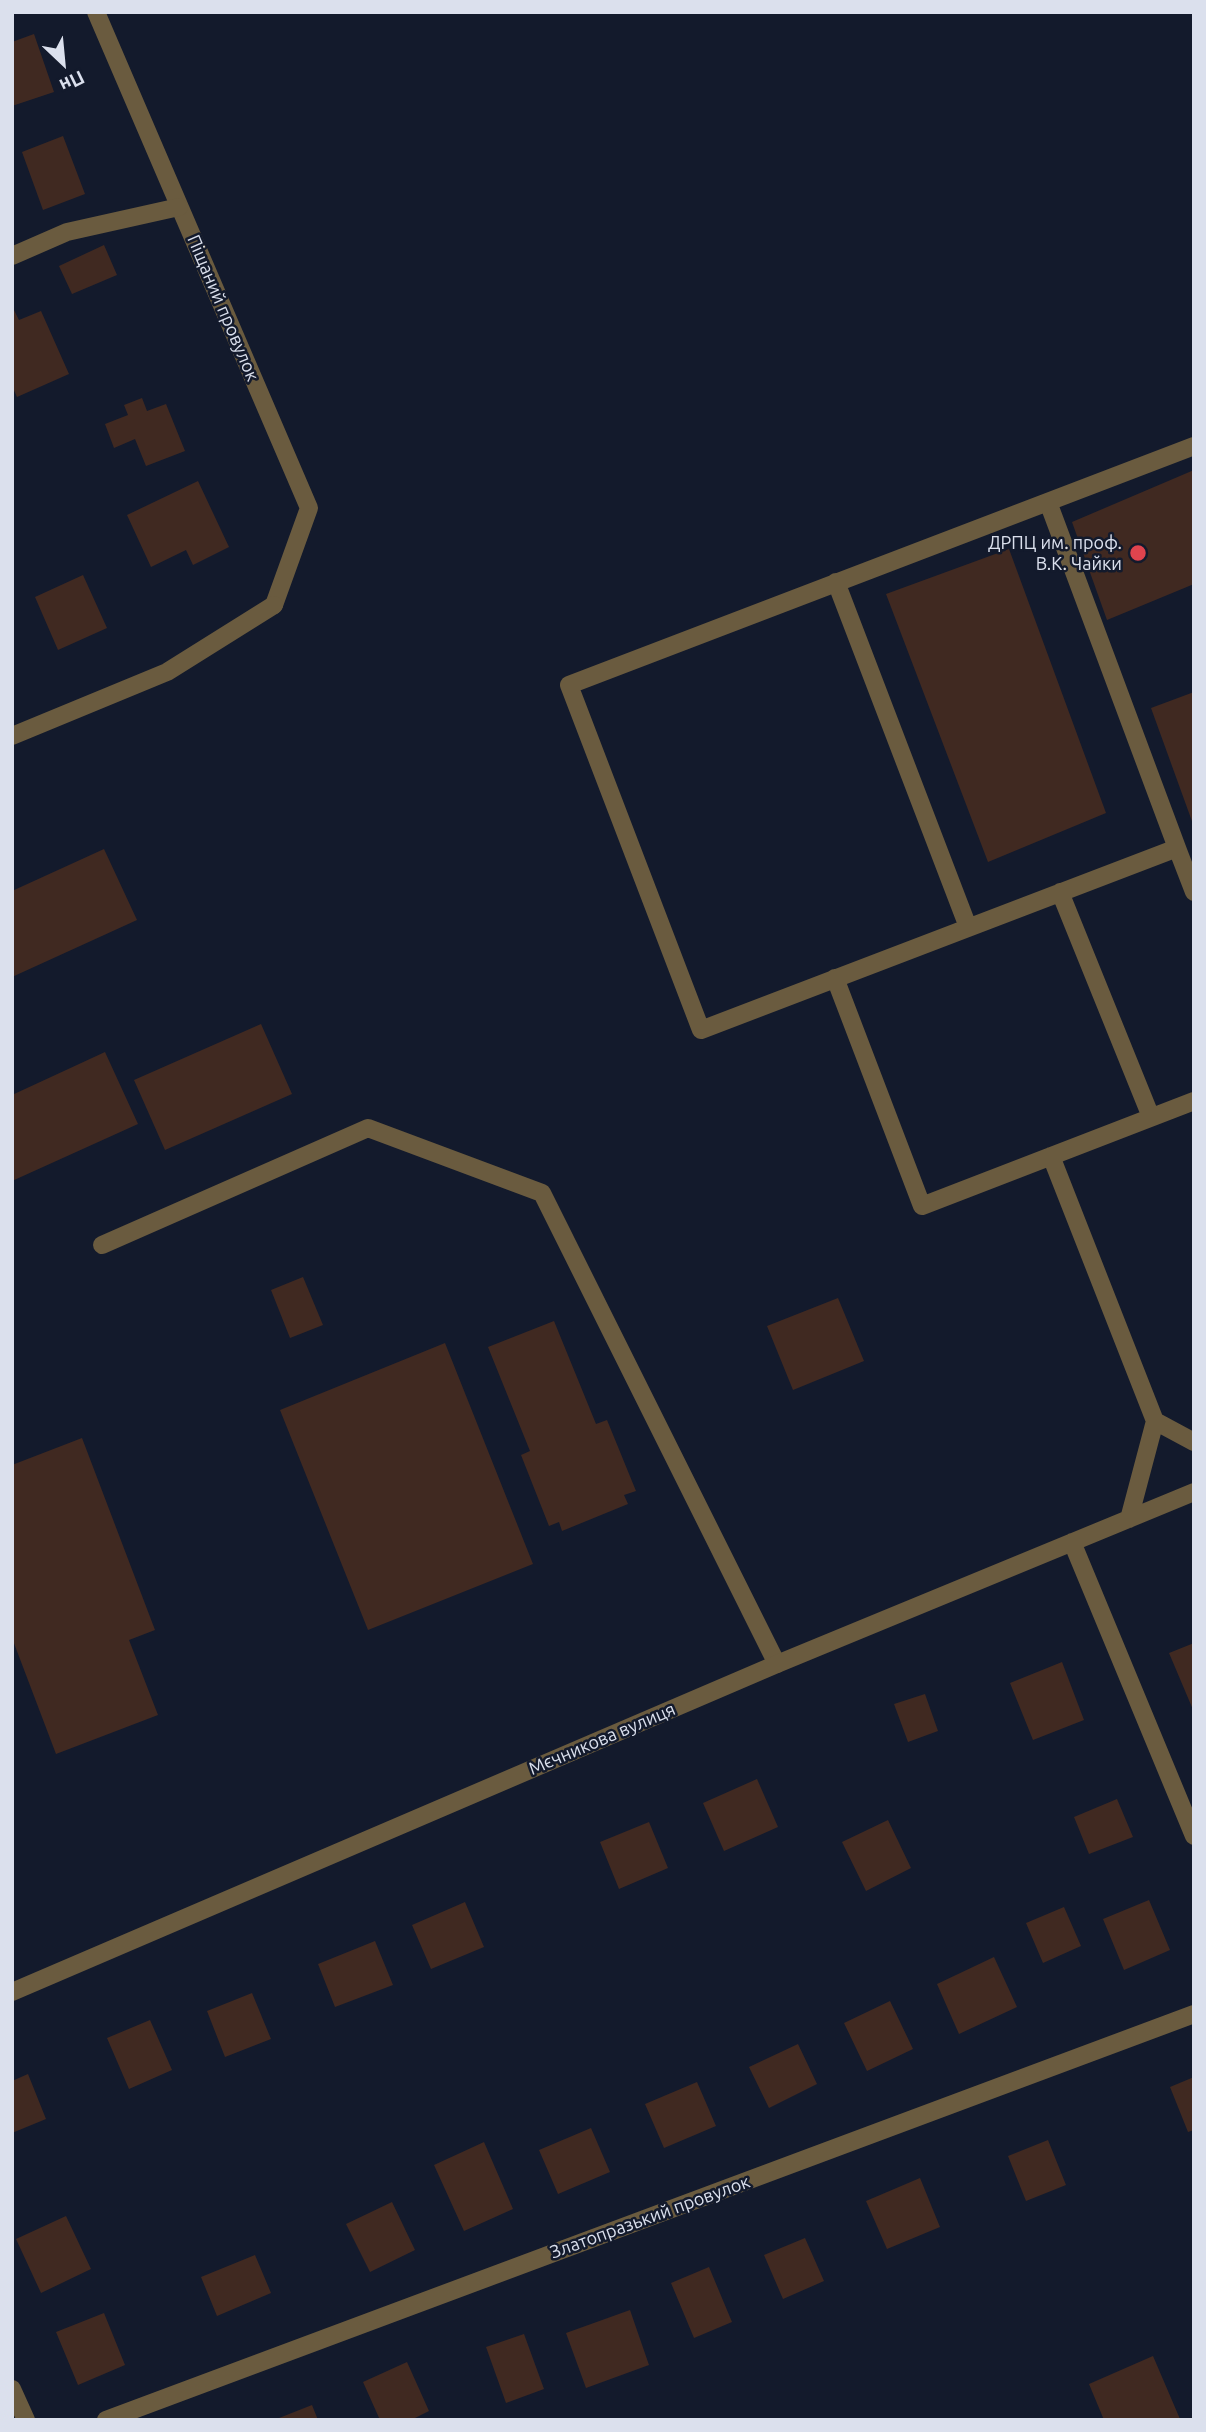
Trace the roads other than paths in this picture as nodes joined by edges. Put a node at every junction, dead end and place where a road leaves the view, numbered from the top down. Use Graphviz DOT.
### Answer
graph roads {
  1 [pos="96,12"];
  2 [pos="179,207"];
  3 [pos="12,256"];
  4 [pos="1194,446"];
  5 [pos="1048,502"];
  6 [pos="836,583"];
  7 [pos="12,736"];
  8 [pos="1182,863"];
  9 [pos="1060,892"];
  10 [pos="1194,892"];
  11 [pos="968,927"];
  12 [pos="835,978"];
  13 [pos="1194,1101"];
  14 [pos="1151,1117"];
  15 [pos="1051,1156"];
  16 [pos="102,1245"];
  17 [pos="1155,1421"];
  18 [pos="1194,1442"];
  19 [pos="1194,1492"];
  20 [pos="1129,1519"];
  21 [pos="1072,1542"];
  22 [pos="777,1664"];
  23 [pos="1194,1836"];
  24 [pos="12,1992"];
  25 [pos="1194,2014"];
  26 [pos="12,2389"];
  27 [pos="26,2420"];
  28 [pos="106,2420"];
  1 -- 2 [label="street, Піщаний провулок"];
  2 -- 3 [label="street"];
  2 -- 7 [label="street, Піщаний провулок"];
  4 -- 5 [label="street"];
  5 -- 6 [label="street"];
  5 -- 8 [label="street"];
  6 -- 11 [label="street"];
  6 -- 12 [label="street"];
  8 -- 9 [label="street"];
  8 -- 10 [label="street"];
  9 -- 11 [label="street"];
  9 -- 14 [label="street"];
  11 -- 12 [label="street"];
  12 -- 15 [label="street"];
  13 -- 14 [label="street"];
  14 -- 15 [label="street"];
  15 -- 17 [label="street"];
  16 -- 22 [label="street"];
  17 -- 18 [label="street"];
  17 -- 20 [label="street"];
  19 -- 20 [label="street, Мєчникова вулиця"];
  20 -- 21 [label="street, Мєчникова вулиця"];
  21 -- 22 [label="street, Мєчникова вулиця"];
  21 -- 23 [label="street"];
  22 -- 24 [label="street, Мєчникова вулиця"];
  25 -- 28 [label="street, Златопразький провулок"];
  26 -- 27 [label="street"];
}
